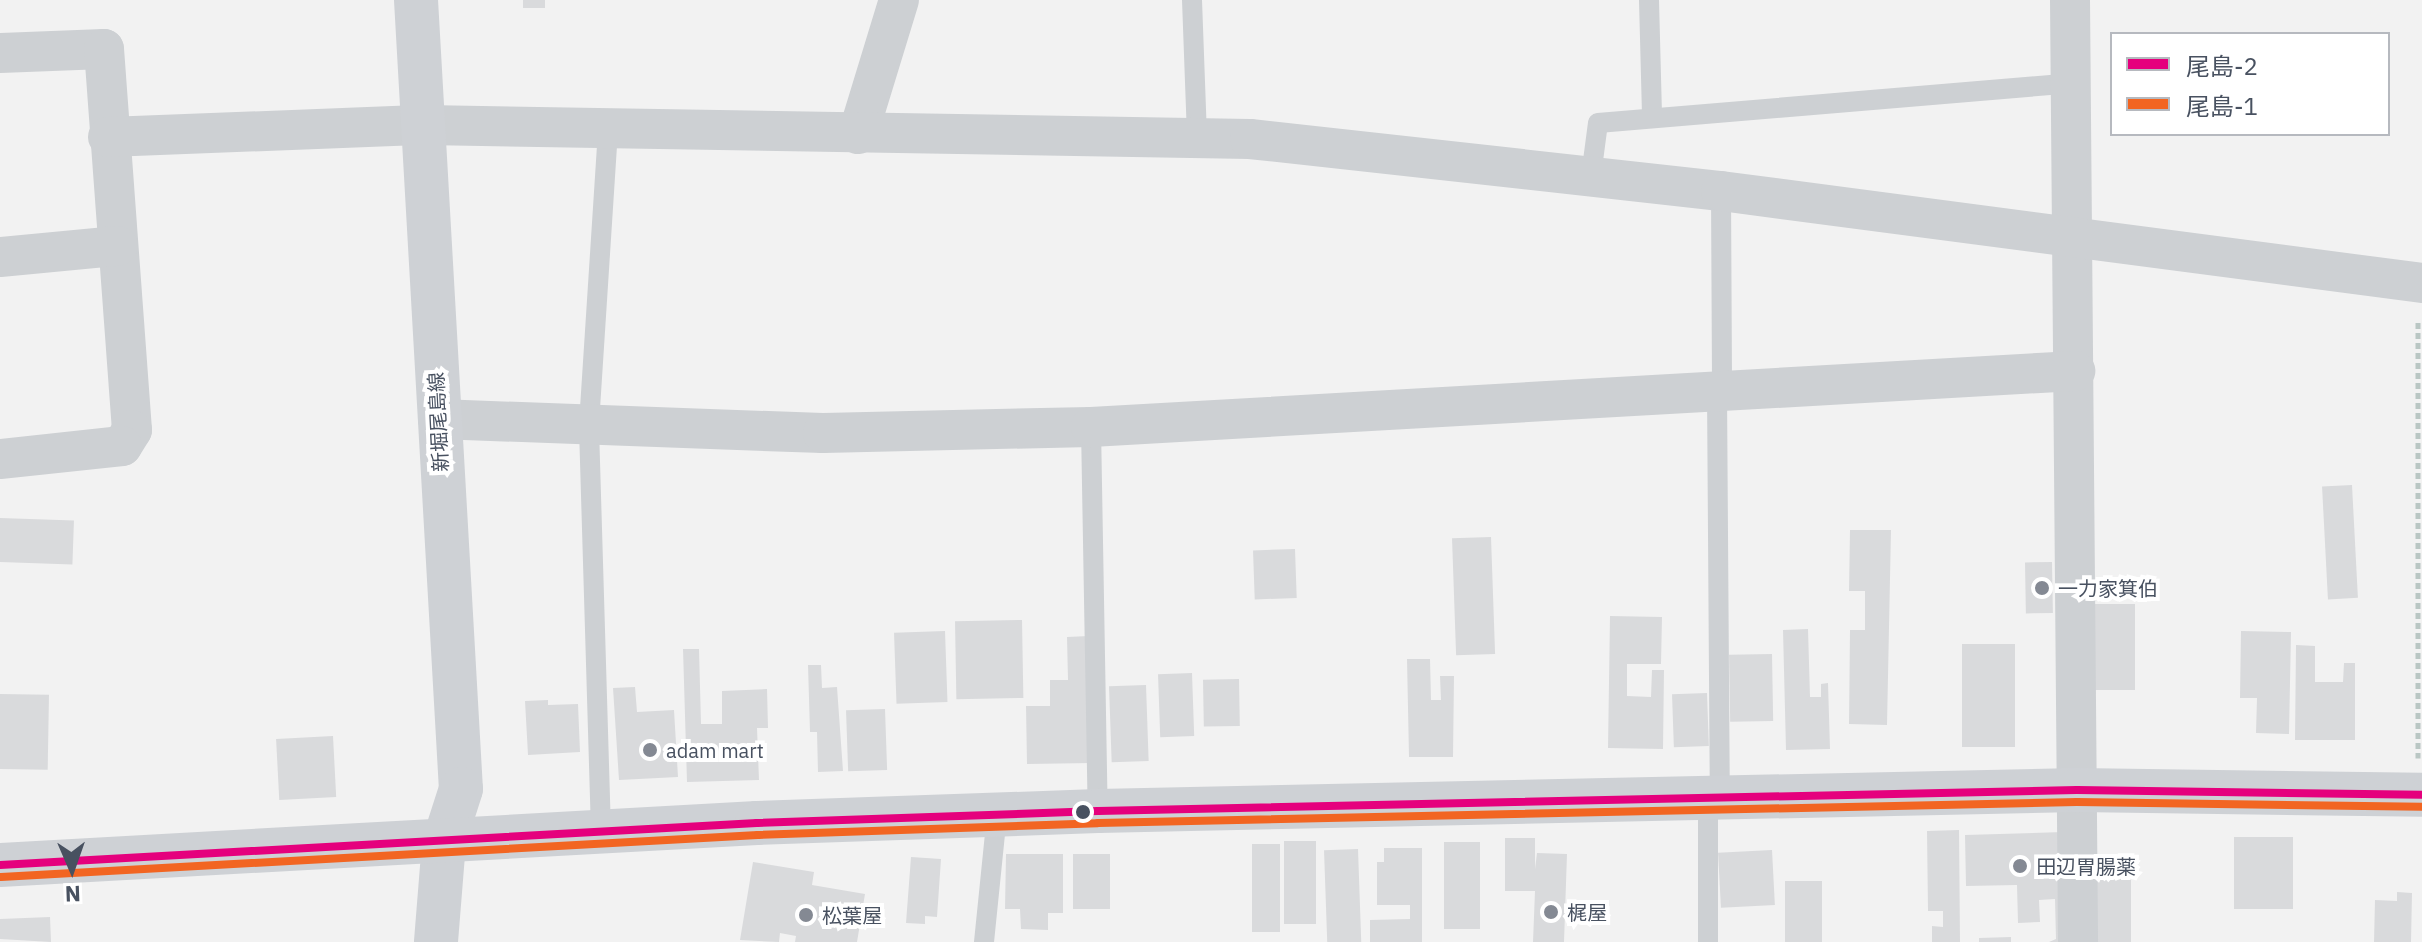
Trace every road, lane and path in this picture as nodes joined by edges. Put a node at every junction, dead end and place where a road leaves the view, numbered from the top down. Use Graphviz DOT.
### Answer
graph roads {
  1 [pos="416,0"];
  2 [pos="899,0"];
  3 [pos="1192,0"];
  4 [pos="1649,0"];
  5 [pos="2070,0"];
  6 [pos="0,53"];
  7 [pos="2071,83"];
  8 [pos="1652,118"];
  9 [pos="425,125"];
  10 [pos="608,129"];
  11 [pos="858,134"];
  12 [pos="108,137"];
  13 [pos="1197,138"];
  14 [pos="1591,176"];
  15 [pos="1721,191"];
  16 [pos="2071,236"];
  17 [pos="117,246"];
  18 [pos="0,257"];
  19 [pos="2420,283"];
  20 [pos="2075,371"];
  21 [pos="1719,391"];
  22 [pos="438,419"];
  23 [pos="589,424"];
  24 [pos="1091,427"];
  25 [pos="0,459"];
  26 [pos="2077,790"];
  27 [pos="2420,795"];
  28 [pos="1714,796"];
  29 [pos="1098,811"];
  30 [pos="997,815"];
  31 [pos="601,832"];
  32 [pos="444,842"];
  33 [pos="0,865"];
  34 [pos="436,942"];
  35 [pos="984,942"];
  36 [pos="1708,942"];
  37 [pos="2078,942"];
  1 -- 9 [label="main road, 新堀尾島線"];
  2 -- 11 [label="street"];
  3 -- 13 [label="lane"];
  4 -- 8 [label="lane"];
  5 -- 7 [label="street"];
  6 -- 12 [label="street"];
  7 -- 8 [label="lane"];
  7 -- 16 [label="street"];
  8 -- 14 [label="lane"];
  9 -- 10 [label="street"];
  9 -- 12 [label="street"];
  9 -- 22 [label="main road, 新堀尾島線"];
  10 -- 11 [label="street"];
  10 -- 23 [label="lane"];
  11 -- 13 [label="street"];
  12 -- 17 [label="street"];
  13 -- 14 [label="street"];
  14 -- 15 [label="street"];
  15 -- 16 [label="street"];
  15 -- 21 [label="lane"];
  16 -- 19 [label="street"];
  16 -- 20 [label="street"];
  17 -- 18 [label="street"];
  17 -- 25 [label="street"];
  19 -- 27 [label="path"];
  20 -- 21 [label="street"];
  20 -- 26 [label="street"];
  21 -- 24 [label="street"];
  21 -- 28 [label="lane"];
  22 -- 23 [label="street"];
  22 -- 32 [label="main road, 新堀尾島線"];
  23 -- 24 [label="street"];
  23 -- 31 [label="lane"];
  24 -- 29 [label="lane"];
  26 -- 27 [label="main road"];
  26 -- 28 [label="main road"];
  26 -- 37 [label="street"];
  28 -- 29 [label="main road"];
  28 -- 36 [label="lane"];
  29 -- 30 [label="main road"];
  30 -- 31 [label="main road"];
  30 -- 35 [label="lane"];
  31 -- 32 [label="main road"];
  32 -- 33 [label="main road"];
  32 -- 34 [label="main road, 新堀尾島線"];
}
